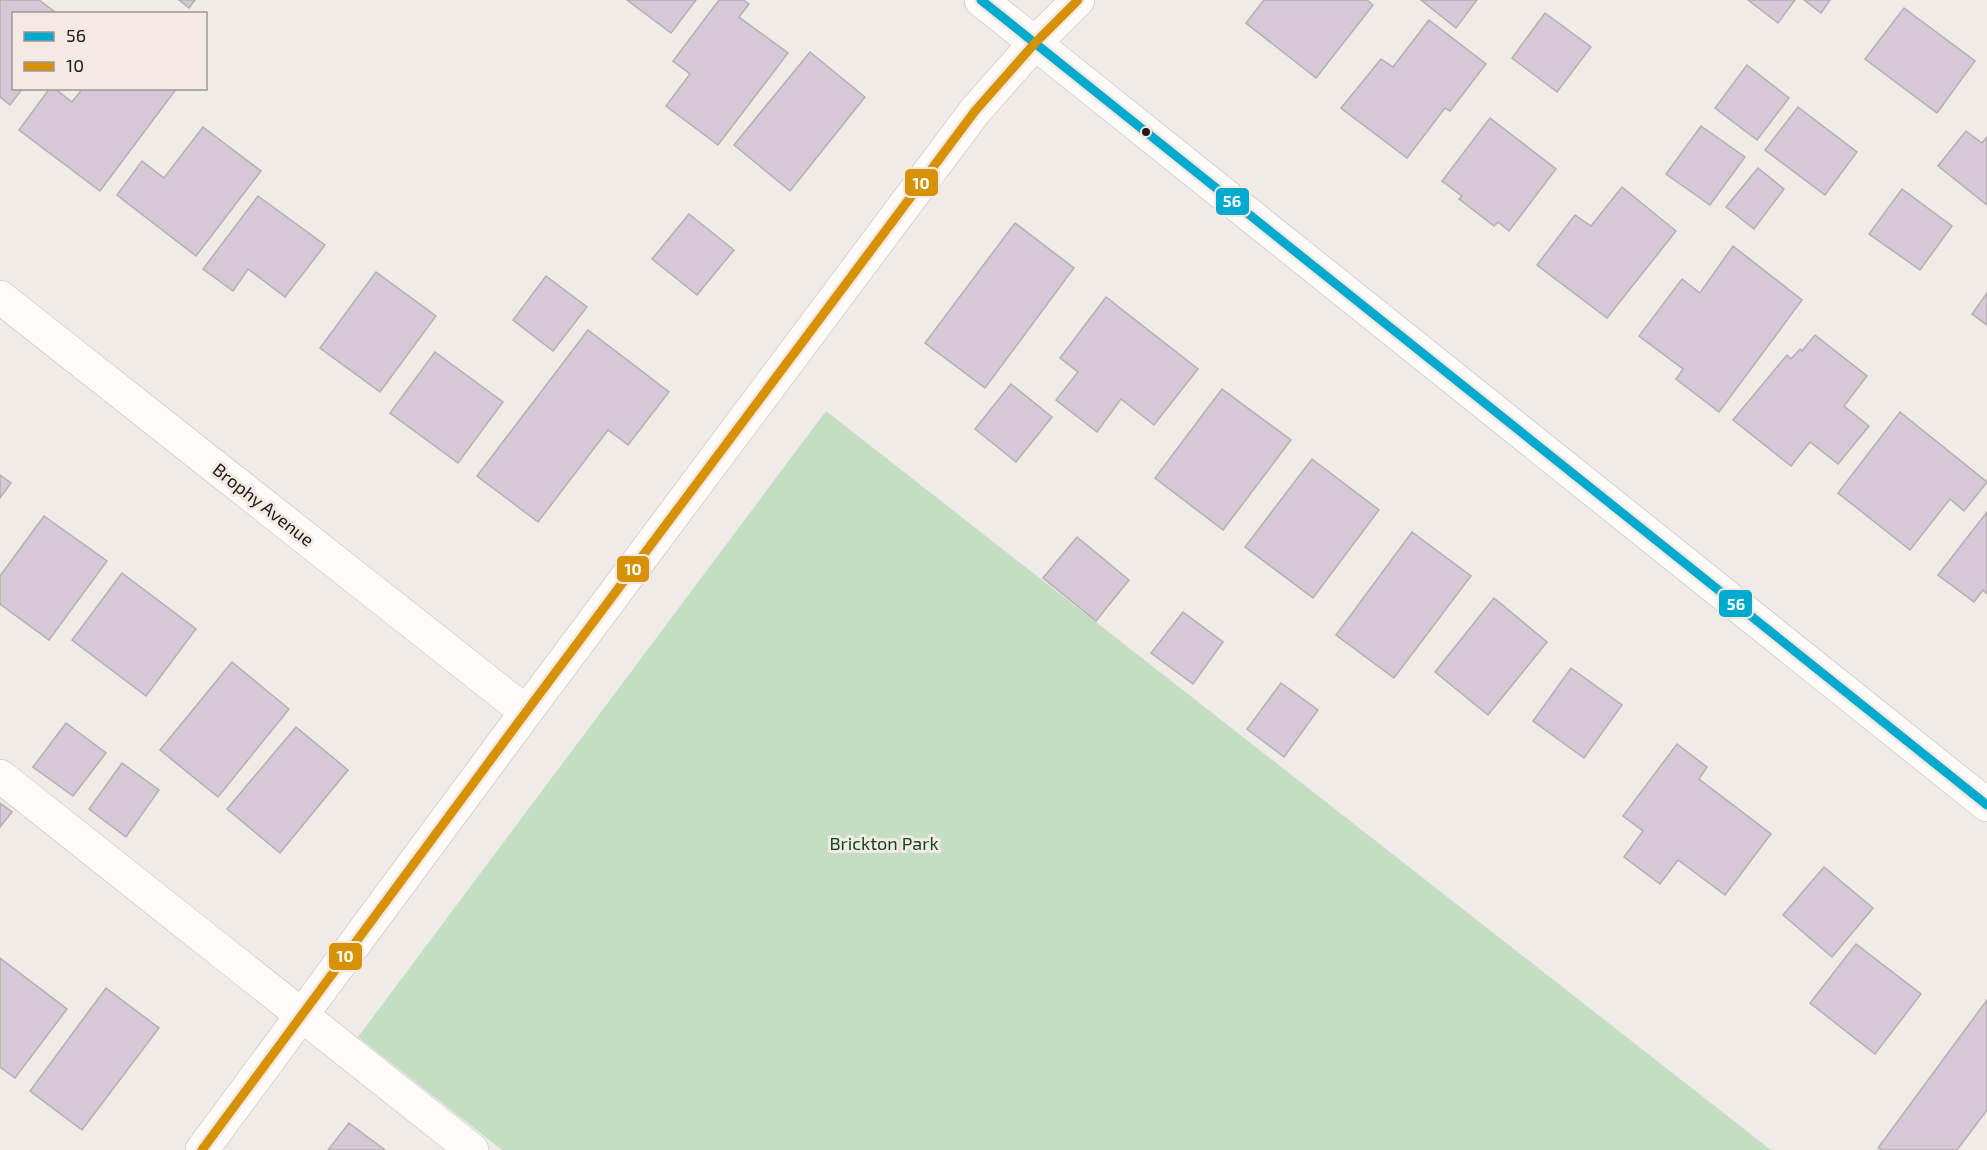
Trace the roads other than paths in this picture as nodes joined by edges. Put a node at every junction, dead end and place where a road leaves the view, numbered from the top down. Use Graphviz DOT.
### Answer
graph roads {
  1 [pos="981,0"];
  2 [pos="1078,0"];
  3 [pos="1035,43"];
  4 [pos="0,297"];
  5 [pos="526,712"];
  6 [pos="0,776"];
  7 [pos="1987,805"];
  8 [pos="303,1014"];
  9 [pos="202,1150"];
  10 [pos="471,1150"];
  1 -- 3 [label="street"];
  2 -- 3 [label="street"];
  3 -- 5 [label="street"];
  3 -- 7 [label="street"];
  4 -- 5 [label="street, Brophy Avenue"];
  5 -- 8 [label="street"];
  6 -- 8 [label="street"];
  8 -- 9 [label="street"];
  8 -- 10 [label="street"];
}
